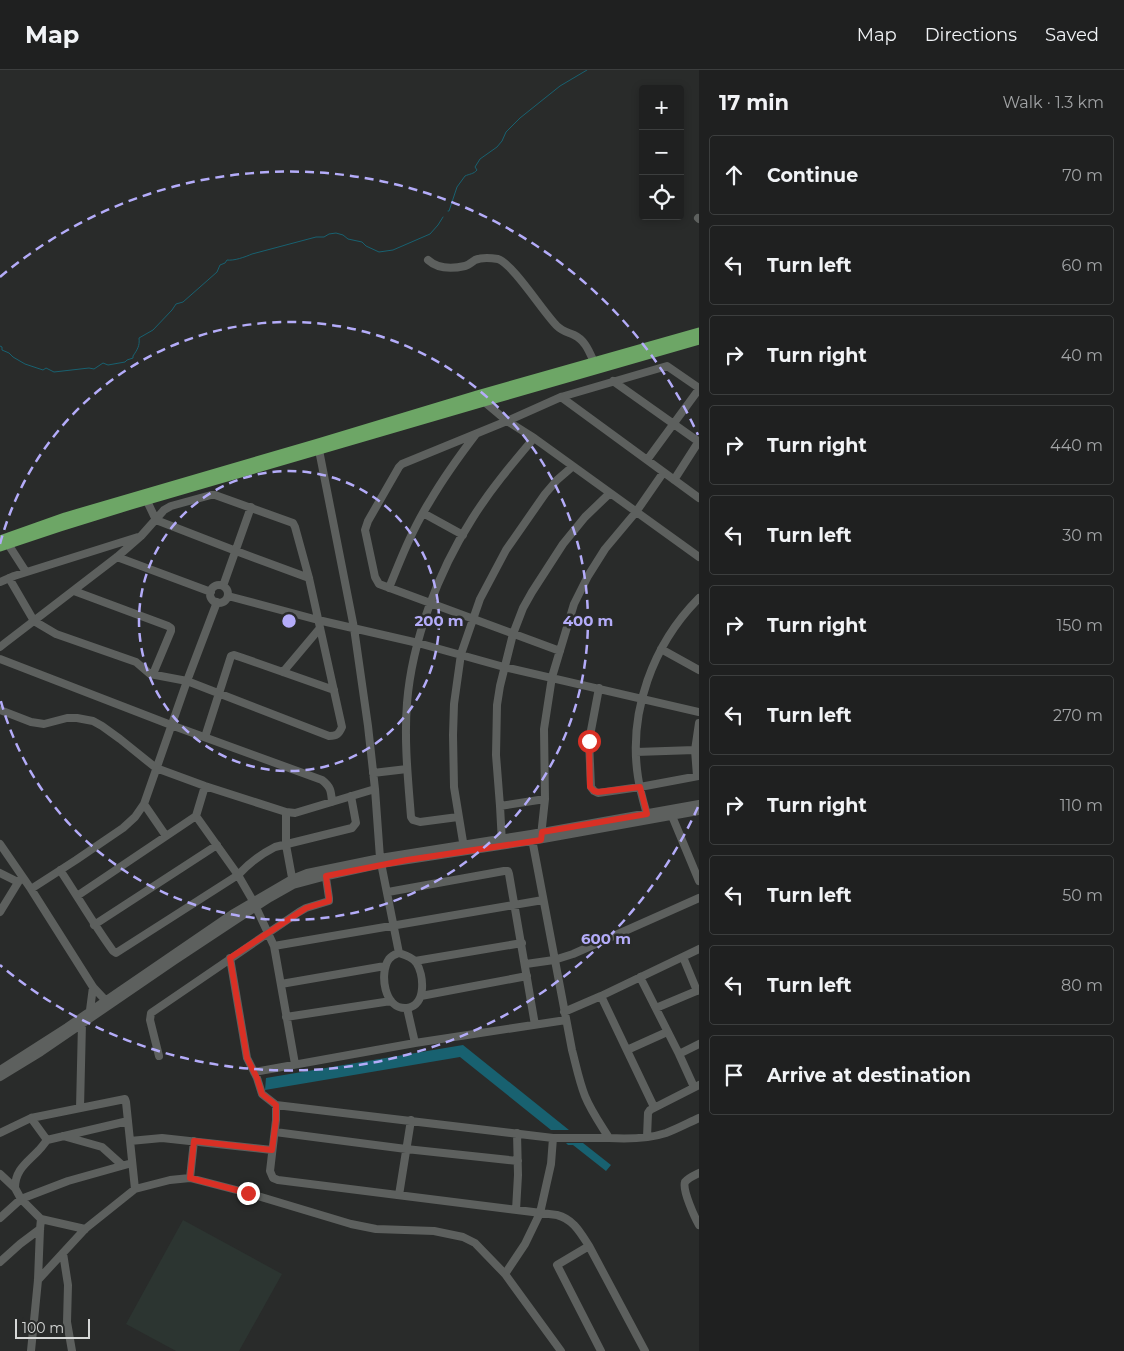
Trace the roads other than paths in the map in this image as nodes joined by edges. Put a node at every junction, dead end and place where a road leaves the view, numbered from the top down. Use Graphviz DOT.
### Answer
graph roads {
  1 [pos="428,260"];
  2 [pos="699,332"];
  3 [pos="699,340"];
  4 [pos="594,362"];
  5 [pos="613,381"];
  6 [pos="699,389"];
  7 [pos="561,397"];
  8 [pos="480,398"];
  9 [pos="507,421"];
  10 [pos="673,423"];
  11 [pos="476,433"];
  12 [pos="534,438"];
  13 [pos="699,442"];
  14 [pos="318,447"];
  15 [pos="647,460"];
  16 [pos="572,467"];
  17 [pos="664,473"];
  18 [pos="674,480"];
  19 [pos="610,493"];
  20 [pos="699,498"];
  21 [pos="147,501"];
  22 [pos="251,507"];
  23 [pos="636,512"];
  24 [pos="423,513"];
  25 [pos="156,520"];
  26 [pos="463,535"];
  27 [pos="140,536"];
  28 [pos="3,544"];
  29 [pos="236,551"];
  30 [pos="117,557"];
  31 [pos="699,557"];
  32 [pos="26,572"];
  33 [pos="9,578"];
  34 [pos="308,578"];
  35 [pos="0,582"];
  36 [pos="223,586"];
  37 [pos="389,588"];
  38 [pos="74,591"];
  39 [pos="211,592"];
  40 [pos="228,596"];
  41 [pos="699,598"];
  42 [pos="217,602"];
  43 [pos="431,604"];
  44 [pos="692,605"];
  45 [pos="699,612"];
  46 [pos="474,618"];
  47 [pos="318,620"];
  48 [pos="34,621"];
  49 [pos="320,628"];
  50 [pos="354,628"];
  51 [pos="513,634"];
  52 [pos="418,643"];
  53 [pos="0,647"];
  54 [pos="661,649"];
  55 [pos="560,651"];
  56 [pos="461,654"];
  57 [pos="0,659"];
  58 [pos="504,667"];
  59 [pos="699,670"];
  60 [pos="284,672"];
  61 [pos="153,674"];
  62 [pos="552,677"];
  63 [pos="187,681"];
  64 [pos="599,688"];
  65 [pos="334,690"];
  66 [pos="219,693"];
  67 [pos="642,698"];
  68 [pos="0,710"];
  69 [pos="699,712"];
  70 [pos="699,723"];
  71 [pos="171,725"];
  72 [pos="205,737"];
  73 [pos="695,750"];
  74 [pos="636,752"];
  75 [pos="156,768"];
  76 [pos="408,768"];
  77 [pos="374,774"];
  78 [pos="698,776"];
  79 [pos="205,786"];
  80 [pos="640,787"];
  81 [pos="375,789"];
  82 [pos="352,796"];
  83 [pos="545,799"];
  84 [pos="332,802"];
  85 [pos="144,804"];
  86 [pos="699,804"];
  87 [pos="500,806"];
  88 [pos="688,810"];
  89 [pos="699,811"];
  90 [pos="286,812"];
  91 [pos="196,816"];
  92 [pos="672,816"];
  93 [pos="458,817"];
  94 [pos="648,817"];
  95 [pos="166,836"];
  96 [pos="541,836"];
  97 [pos="531,838"];
  98 [pos="502,842"];
  99 [pos="0,844"];
  100 [pos="217,845"];
  101 [pos="286,845"];
  102 [pos="464,848"];
  103 [pos="381,861"];
  104 [pos="60,870"];
  105 [pos="0,873"];
  106 [pos="325,873"];
  107 [pos="238,875"];
  108 [pos="20,879"];
  109 [pos="699,880"];
  110 [pos="293,882"];
  111 [pos="31,889"];
  112 [pos="388,892"];
  113 [pos="77,896"];
  114 [pos="699,898"];
  115 [pos="543,900"];
  116 [pos="254,904"];
  117 [pos="515,905"];
  118 [pos="0,912"];
  119 [pos="94,925"];
  120 [pos="394,925"];
  121 [pos="268,932"];
  122 [pos="522,943"];
  123 [pos="274,946"];
  124 [pos="699,949"];
  125 [pos="399,953"];
  126 [pos="683,957"];
  127 [pos="230,958"];
  128 [pos="554,960"];
  129 [pos="415,961"];
  130 [pos="526,964"];
  131 [pos="385,966"];
  132 [pos="527,976"];
  133 [pos="640,977"];
  134 [pos="280,984"];
  135 [pos="93,987"];
  136 [pos="698,990"];
  137 [pos="421,996"];
  138 [pos="602,996"];
  139 [pos="391,1001"];
  140 [pos="107,1002"];
  141 [pos="407,1008"];
  142 [pos="656,1008"];
  143 [pos="90,1010"];
  144 [pos="565,1016"];
  145 [pos="286,1017"];
  146 [pos="82,1023"];
  147 [pos="535,1025"];
  148 [pos="68,1029"];
  149 [pos="667,1032"];
  150 [pos="415,1043"];
  151 [pos="699,1044"];
  152 [pos="627,1050"];
  153 [pos="679,1054"];
  154 [pos="159,1056"];
  155 [pos="295,1064"];
  156 [pos="2,1072"];
  157 [pos="255,1075"];
  158 [pos="696,1086"];
  159 [pos="276,1105"];
  160 [pos="654,1107"];
  161 [pos="80,1108"];
  162 [pos="31,1118"];
  163 [pos="699,1118"];
  164 [pos="411,1120"];
  165 [pos="128,1121"];
  166 [pos="0,1132"];
  167 [pos="275,1132"];
  168 [pos="517,1133"];
  169 [pos="61,1136"];
  170 [pos="647,1137"];
  171 [pos="553,1138"];
  172 [pos="609,1138"];
  173 [pos="47,1140"];
  174 [pos="130,1141"];
  175 [pos="194,1141"];
  176 [pos="406,1149"];
  177 [pos="272,1150"];
  178 [pos="518,1161"];
  179 [pos="132,1163"];
  180 [pos="122,1165"];
  181 [pos="699,1173"];
  182 [pos="0,1174"];
  183 [pos="190,1178"];
  184 [pos="15,1188"];
  185 [pos="135,1188"];
  186 [pos="399,1195"];
  187 [pos="21,1199"];
  188 [pos="516,1210"];
  189 [pos="540,1213"];
  190 [pos="1,1214"];
  191 [pos="41,1219"];
  192 [pos="699,1225"];
  193 [pos="40,1229"];
  194 [pos="85,1229"];
  195 [pos="589,1246"];
  196 [pos="63,1253"];
  197 [pos="0,1262"];
  198 [pos="505,1274"];
  199 [pos="38,1280"];
  200 [pos="31,1351"];
  201 [pos="72,1351"];
  202 [pos="561,1351"];
  203 [pos="601,1351"];
  204 [pos="645,1351"];
  1 -- 4 [label="street"];
  2 -- 4 [label="main road"];
  3 -- 8 [label="main road"];
  4 -- 8 [label="main road"];
  5 -- 6 [label="street"];
  5 -- 7 [label="street"];
  5 -- 10 [label="street"];
  6 -- 10 [label="street"];
  7 -- 9 [label="street"];
  7 -- 15 [label="street"];
  8 -- 9 [label="street"];
  8 -- 14 [label="main road"];
  9 -- 11 [label="street"];
  9 -- 12 [label="street"];
  10 -- 13 [label="street"];
  10 -- 15 [label="street"];
  11 -- 24 [label="street"];
  11 -- 37 [label="street"];
  12 -- 16 [label="street"];
  12 -- 26 [label="street"];
  13 -- 18 [label="street"];
  14 -- 21 [label="main road"];
  14 -- 28 [label="main road"];
  14 -- 50 [label="street"];
  15 -- 17 [label="street"];
  16 -- 19 [label="street"];
  16 -- 46 [label="street"];
  17 -- 18 [label="street"];
  17 -- 23 [label="street"];
  18 -- 20 [label="street"];
  19 -- 23 [label="street"];
  19 -- 51 [label="street"];
  21 -- 25 [label="street"];
  21 -- 28 [label="main road"];
  22 -- 25 [label="street"];
  22 -- 29 [label="street"];
  22 -- 34 [label="street"];
  23 -- 31 [label="street"];
  23 -- 55 [label="street"];
  24 -- 26 [label="street"];
  24 -- 37 [label="street"];
  25 -- 27 [label="street"];
  25 -- 29 [label="street"];
  26 -- 43 [label="street"];
  27 -- 30 [label="street"];
  27 -- 32 [label="street"];
  28 -- 32 [label="street"];
  29 -- 34 [label="street"];
  29 -- 36 [label="street"];
  30 -- 38 [label="street"];
  30 -- 39 [label="street"];
  32 -- 33 [label="street"];
  33 -- 35 [label="street"];
  33 -- 48 [label="street"];
  34 -- 47 [label="street"];
  36 -- 39 [label="street"];
  36 -- 40 [label="street"];
  37 -- 43 [label="street"];
  38 -- 48 [label="street"];
  38 -- 61 [label="street"];
  39 -- 42 [label="street"];
  40 -- 42 [label="street"];
  40 -- 47 [label="street"];
  41 -- 44 [label="street"];
  42 -- 63 [label="street"];
  43 -- 46 [label="street"];
  43 -- 52 [label="street"];
  44 -- 45 [label="street"];
  44 -- 54 [label="street"];
  46 -- 51 [label="street"];
  46 -- 56 [label="street"];
  47 -- 49 [label="street"];
  47 -- 50 [label="street"];
  48 -- 53 [label="street"];
  48 -- 61 [label="street"];
  49 -- 60 [label="street"];
  49 -- 65 [label="street"];
  50 -- 52 [label="street"];
  50 -- 77 [label="street"];
  51 -- 55 [label="street"];
  51 -- 58 [label="street"];
  52 -- 56 [label="street"];
  52 -- 76 [label="street"];
  54 -- 59 [label="street"];
  54 -- 67 [label="street"];
  55 -- 62 [label="street"];
  56 -- 58 [label="street"];
  56 -- 93 [label="street"];
  57 -- 71 [label="street"];
  58 -- 62 [label="street"];
  58 -- 87 [label="street"];
  60 -- 65 [label="street"];
  60 -- 66 [label="street"];
  61 -- 63 [label="street"];
  62 -- 64 [label="street"];
  62 -- 83 [label="street"];
  63 -- 66 [label="street"];
  63 -- 71 [label="street"];
  64 -- 67 [label="street"];
  64 -- 80 [label="street"];
  65 -- 66 [label="street"];
  66 -- 72 [label="street"];
  67 -- 69 [label="street"];
  67 -- 74 [label="street"];
  68 -- 75 [label="street"];
  70 -- 73 [label="street"];
  71 -- 72 [label="street"];
  71 -- 75 [label="street"];
  72 -- 84 [label="street"];
  73 -- 74 [label="street"];
  73 -- 78 [label="street"];
  74 -- 80 [label="street"];
  75 -- 79 [label="street"];
  75 -- 85 [label="street"];
  76 -- 77 [label="street"];
  76 -- 93 [label="street"];
  77 -- 81 [label="street"];
  78 -- 80 [label="street"];
  79 -- 90 [label="street"];
  79 -- 91 [label="street"];
  80 -- 94 [label="street"];
  81 -- 82 [label="street"];
  81 -- 103 [label="street"];
  82 -- 84 [label="street"];
  82 -- 101 [label="street"];
  83 -- 87 [label="street"];
  83 -- 96 [label="street"];
  84 -- 90 [label="street"];
  85 -- 95 [label="street"];
  85 -- 104 [label="street"];
  86 -- 88 [label="street"];
  87 -- 98 [label="street"];
  88 -- 89 [label="street"];
  88 -- 92 [label="street"];
  88 -- 94 [label="street"];
  90 -- 101 [label="street"];
  91 -- 95 [label="street"];
  91 -- 100 [label="street"];
  92 -- 94 [label="street"];
  92 -- 109 [label="street"];
  93 -- 102 [label="street"];
  94 -- 96 [label="street"];
  95 -- 113 [label="street"];
  96 -- 97 [label="street"];
  97 -- 98 [label="street"];
  97 -- 115 [label="street"];
  98 -- 102 [label="street"];
  99 -- 108 [label="street"];
  100 -- 107 [label="street"];
  100 -- 119 [label="street"];
  101 -- 107 [label="street"];
  101 -- 110 [label="street"];
  102 -- 103 [label="street"];
  103 -- 106 [label="street"];
  103 -- 112 [label="street"];
  104 -- 111 [label="street"];
  104 -- 113 [label="street"];
  105 -- 108 [label="street"];
  106 -- 110 [label="street"];
  106 -- 121 [label="street"];
  107 -- 116 [label="street"];
  107 -- 119 [label="street"];
  108 -- 111 [label="street"];
  108 -- 118 [label="street"];
  110 -- 116 [label="street"];
  111 -- 135 [label="street"];
  112 -- 117 [label="street"];
  112 -- 120 [label="street"];
  113 -- 119 [label="street"];
  114 -- 128 [label="street"];
  115 -- 117 [label="street"];
  115 -- 128 [label="street"];
  116 -- 121 [label="street"];
  116 -- 140 [label="street"];
  117 -- 120 [label="street"];
  117 -- 122 [label="street"];
  120 -- 123 [label="street"];
  120 -- 125 [label="street"];
  121 -- 123 [label="street"];
  121 -- 127 [label="street"];
  122 -- 129 [label="street"];
  122 -- 130 [label="street"];
  123 -- 134 [label="street"];
  124 -- 126 [label="street"];
  125 -- 129 [label="street"];
  125 -- 131 [label="street"];
  126 -- 133 [label="street"];
  126 -- 136 [label="street"];
  127 -- 154 [label="street"];
  127 -- 157 [label="street"];
  128 -- 130 [label="street"];
  128 -- 144 [label="street"];
  129 -- 137 [label="street"];
  130 -- 132 [label="street"];
  131 -- 134 [label="street"];
  131 -- 139 [label="street"];
  132 -- 137 [label="street"];
  132 -- 147 [label="street"];
  133 -- 138 [label="street"];
  133 -- 142 [label="street"];
  134 -- 145 [label="street"];
  135 -- 140 [label="street"];
  135 -- 143 [label="street"];
  136 -- 142 [label="street"];
  137 -- 141 [label="street"];
  138 -- 144 [label="street"];
  138 -- 152 [label="street"];
  139 -- 141 [label="street"];
  139 -- 145 [label="street"];
  140 -- 143 [label="street"];
  140 -- 146 [label="street"];
  141 -- 150 [label="street"];
  142 -- 149 [label="street"];
  143 -- 148 [label="street"];
  144 -- 147 [label="street"];
  144 -- 172 [label="street"];
  145 -- 155 [label="street"];
  146 -- 148 [label="street"];
  146 -- 161 [label="street"];
  147 -- 150 [label="street"];
  148 -- 156 [label="street"];
  149 -- 152 [label="street"];
  149 -- 153 [label="street"];
  150 -- 155 [label="street"];
  151 -- 153 [label="street"];
  152 -- 160 [label="street"];
  153 -- 158 [label="street"];
  155 -- 157 [label="street"];
  157 -- 159 [label="street"];
  158 -- 160 [label="street"];
  159 -- 164 [label="street"];
  159 -- 167 [label="street"];
  160 -- 170 [label="street"];
  161 -- 162 [label="street"];
  161 -- 165 [label="street"];
  162 -- 166 [label="street"];
  162 -- 173 [label="street"];
  163 -- 170 [label="street"];
  164 -- 168 [label="street"];
  164 -- 176 [label="street"];
  165 -- 169 [label="street"];
  165 -- 174 [label="street"];
  167 -- 176 [label="street"];
  167 -- 177 [label="street"];
  168 -- 171 [label="street"];
  168 -- 178 [label="street"];
  169 -- 173 [label="street"];
  169 -- 180 [label="street"];
  170 -- 172 [label="street"];
  171 -- 172 [label="street"];
  171 -- 189 [label="street"];
  173 -- 184 [label="street"];
  174 -- 175 [label="street"];
  174 -- 179 [label="street"];
  175 -- 177 [label="street"];
  175 -- 183 [label="street"];
  176 -- 178 [label="street"];
  176 -- 186 [label="street"];
  177 -- 186 [label="street"];
  178 -- 188 [label="street"];
  179 -- 180 [label="street"];
  179 -- 185 [label="street"];
  180 -- 187 [label="street"];
  181 -- 192 [label="street"];
  182 -- 184 [label="street"];
  183 -- 185 [label="street"];
  183 -- 198 [label="street"];
  184 -- 187 [label="street"];
  185 -- 194 [label="street"];
  186 -- 188 [label="street"];
  187 -- 190 [label="street"];
  187 -- 191 [label="street"];
  188 -- 189 [label="street"];
  189 -- 195 [label="street"];
  189 -- 198 [label="street"];
  191 -- 193 [label="street"];
  191 -- 194 [label="street"];
  193 -- 197 [label="street"];
  193 -- 199 [label="street"];
  194 -- 196 [label="street"];
  195 -- 203 [label="street"];
  195 -- 204 [label="street"];
  196 -- 199 [label="street"];
  196 -- 201 [label="street"];
  198 -- 202 [label="street"];
  199 -- 200 [label="street"];
}
